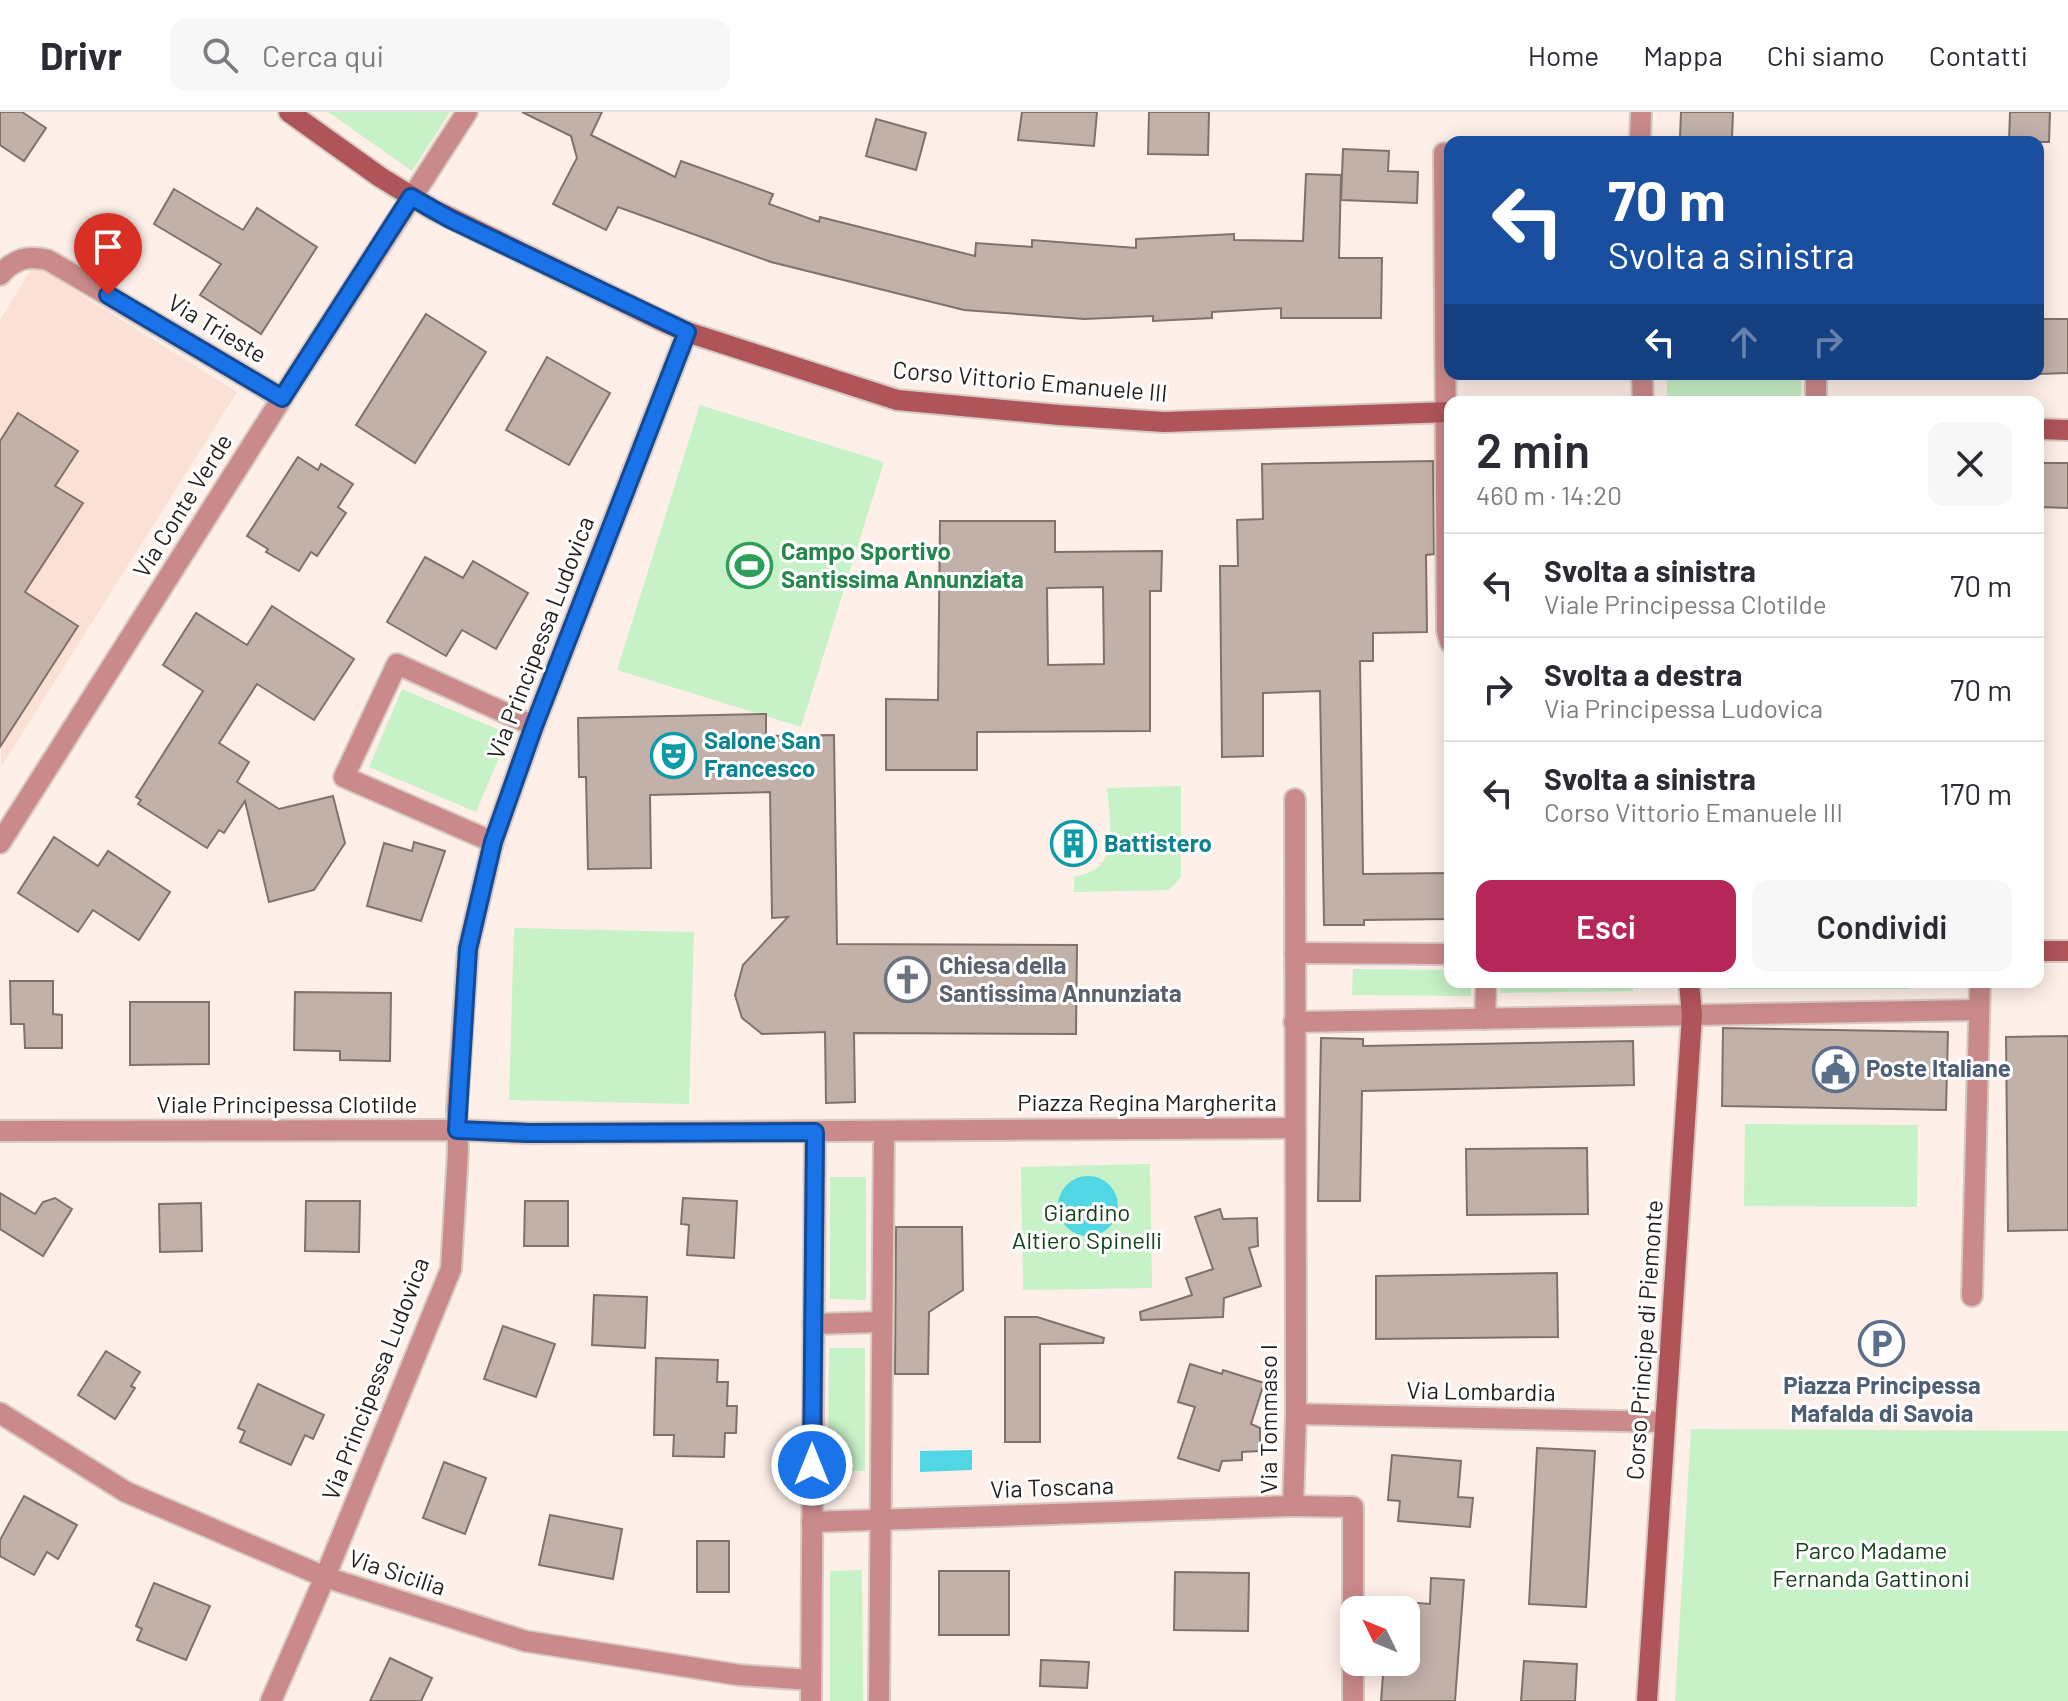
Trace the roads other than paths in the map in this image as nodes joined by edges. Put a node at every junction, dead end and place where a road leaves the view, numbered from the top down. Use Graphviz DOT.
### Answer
graph roads {
  1 [pos="289,112"];
  2 [pos="467,112"];
  3 [pos="1641,112"];
  4 [pos="1640,136"];
  5 [pos="411,197"];
  6 [pos="0,275"];
  7 [pos="687,332"];
  8 [pos="282,398"];
  9 [pos="1444,412"];
  10 [pos="2044,429"];
  11 [pos="2068,430"];
  12 [pos="534,726"];
  13 [pos="1295,799"];
  14 [pos="493,842"];
  15 [pos="0,843"];
  16 [pos="2044,951"];
  17 [pos="2068,951"];
  18 [pos="1295,953"];
  19 [pos="1444,954"];
  20 [pos="1486,988"];
  21 [pos="1690,988"];
  22 [pos="1980,988"];
  23 [pos="1979,1010"];
  24 [pos="1692,1015"];
  25 [pos="1485,1019"];
  26 [pos="1294,1022"];
  27 [pos="1294,1128"];
  28 [pos="457,1130"];
  29 [pos="0,1131"];
  30 [pos="815,1132"];
  31 [pos="884,1132"];
  32 [pos="1972,1296"];
  33 [pos="882,1322"];
  34 [pos="813,1324"];
  35 [pos="0,1413"];
  36 [pos="1296,1414"];
  37 [pos="1665,1422"];
  38 [pos="1293,1506"];
  39 [pos="881,1520"];
  40 [pos="812,1522"];
  41 [pos="325,1577"];
  42 [pos="811,1680"];
  43 [pos="271,1701"];
  44 [pos="811,1701"];
  45 [pos="879,1701"];
  46 [pos="1353,1701"];
  47 [pos="1647,1701"];
  1 -- 5 [label="street, Corso Vittorio Emanuele III"];
  2 -- 5 [label="street, Via Conte Verde"];
  3 -- 4 [label="street"];
  5 -- 7 [label="street, Corso Vittorio Emanuele III"];
  5 -- 8 [label="street, Via Conte Verde"];
  6 -- 8 [label="street, Via Trieste"];
  7 -- 9 [label="street, Corso Vittorio Emanuele III"];
  7 -- 12 [label="street, Via Principessa Ludovica"];
  8 -- 15 [label="street, Via Conte Verde"];
  10 -- 11 [label="street"];
  12 -- 14 [label="street, Via Principessa Ludovica"];
  12 -- 14 [label="street"];
  13 -- 18 [label="street, Piazza Regina Margherita"];
  14 -- 28 [label="street, Via Principessa Ludovica"];
  16 -- 17 [label="street"];
  18 -- 19 [label="street"];
  18 -- 26 [label="street, Piazza Regina Margherita"];
  20 -- 25 [label="street"];
  21 -- 24 [label="street, Corso Principe di Piemonte"];
  22 -- 23 [label="street"];
  23 -- 24 [label="street"];
  23 -- 32 [label="street"];
  24 -- 25 [label="street"];
  24 -- 37 [label="street, Corso Principe di Piemonte"];
  25 -- 26 [label="street"];
  26 -- 27 [label="street, Piazza Regina Margherita"];
  27 -- 31 [label="street, Piazza Regina Margherita"];
  27 -- 36 [label="street, Via Tommaso I"];
  28 -- 29 [label="street, Viale Principessa Clotilde"];
  28 -- 30 [label="street, Viale Principessa Clotilde"];
  28 -- 41 [label="street, Via Principessa Ludovica"];
  30 -- 31 [label="street, Piazza Regina Margherita"];
  30 -- 34 [label="street"];
  31 -- 33 [label="street"];
  33 -- 34 [label="street"];
  33 -- 39 [label="street"];
  34 -- 40 [label="street"];
  35 -- 41 [label="street, Via Sicilia"];
  36 -- 37 [label="street, Via Lombardia"];
  36 -- 38 [label="street, Via Tommaso I"];
  37 -- 47 [label="street, Corso Principe di Piemonte"];
  38 -- 39 [label="street, Via Toscana"];
  38 -- 46 [label="street, Via Tommaso I"];
  39 -- 40 [label="street, Via Toscana"];
  39 -- 45 [label="street"];
  40 -- 42 [label="street"];
  41 -- 42 [label="street, Via Sicilia"];
  41 -- 43 [label="street, Via Principessa Ludovica"];
  42 -- 44 [label="street"];
}
